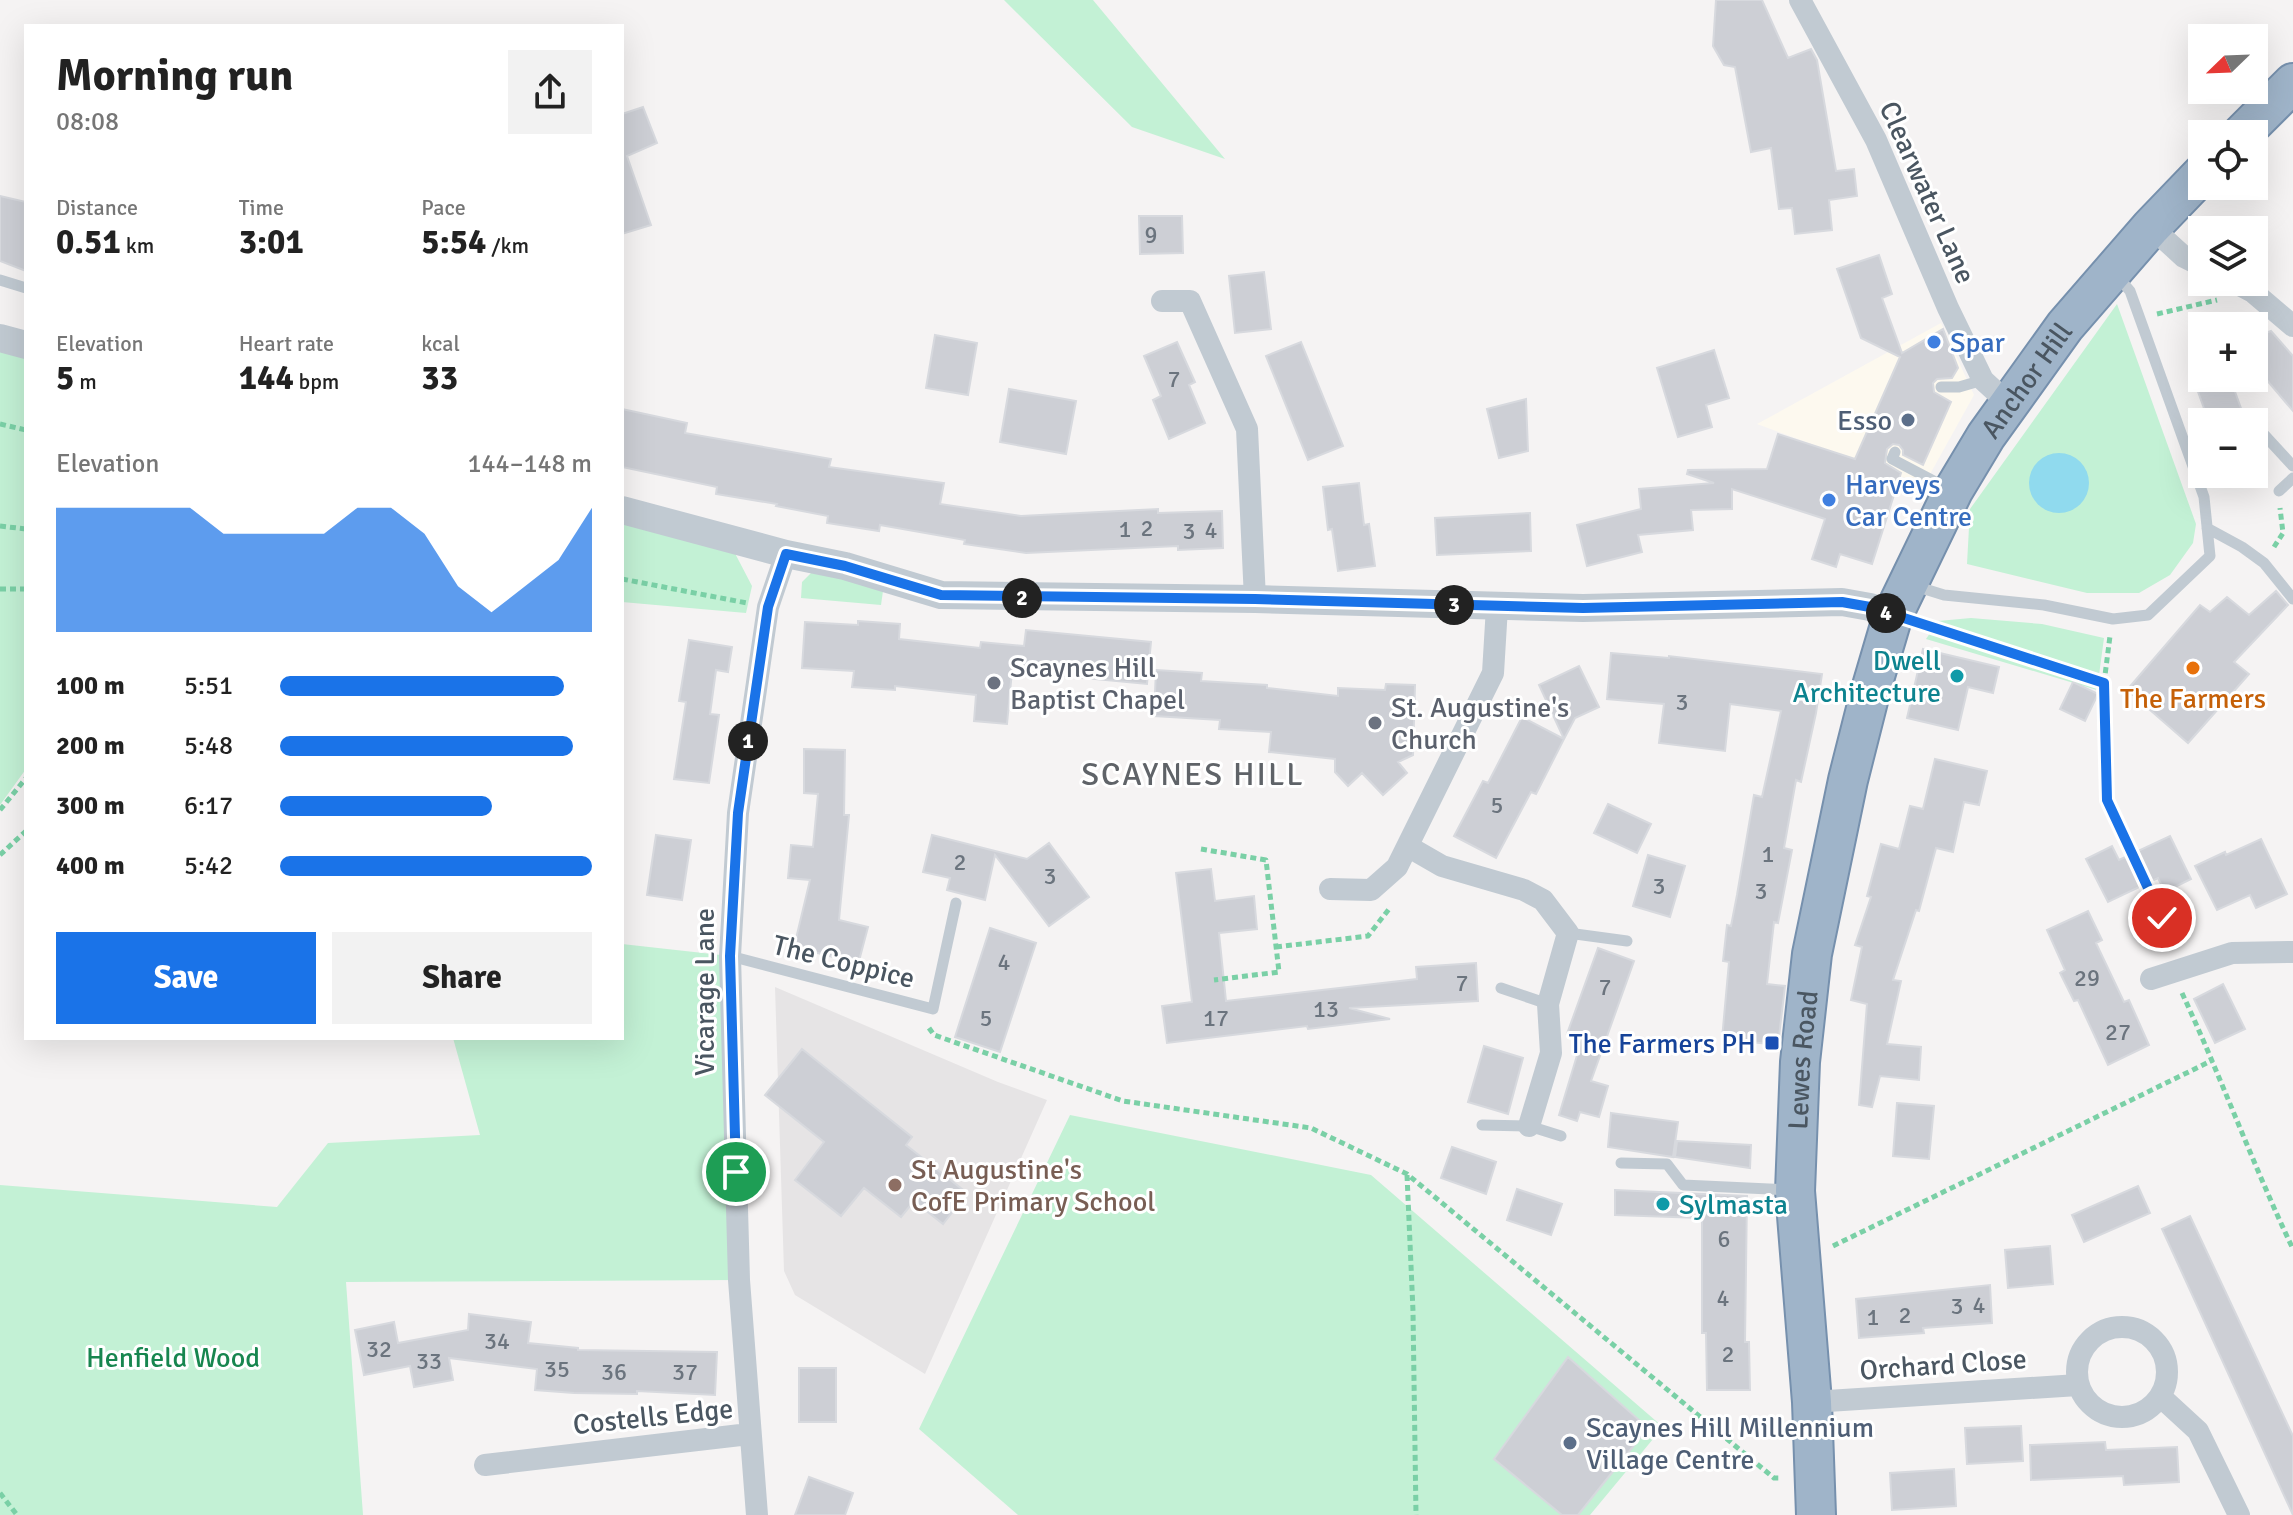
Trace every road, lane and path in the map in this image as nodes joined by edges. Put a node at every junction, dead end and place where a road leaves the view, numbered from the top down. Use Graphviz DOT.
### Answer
graph roads {
  1 [pos="1800,0"];
  2 [pos="2293,83"];
  3 [pos="2256,120"];
  4 [pos="2188,189"];
  5 [pos="2151,227"];
  6 [pos="2188,259"];
  7 [pos="2113,271"];
  8 [pos="0,280"];
  9 [pos="24,287"];
  10 [pos="2213,296"];
  11 [pos="2255,296"];
  12 [pos="1162,301"];
  13 [pos="2139,318"];
  14 [pos="2293,326"];
  15 [pos="1941,387"];
  16 [pos="1995,392"];
  17 [pos="0,424"];
  18 [pos="24,430"];
  19 [pos="2268,439"];
  20 [pos="1895,452"];
  21 [pos="2293,466"];
  22 [pos="2293,478"];
  23 [pos="1953,491"];
  24 [pos="2279,491"];
  25 [pos="624,511"];
  26 [pos="0,526"];
  27 [pos="2207,528"];
  28 [pos="24,529"];
  29 [pos="786,554"];
  30 [pos="2264,563"];
  31 [pos="624,579"];
  32 [pos="0,589"];
  33 [pos="24,589"];
  34 [pos="1255,599"];
  35 [pos="1900,599"];
  36 [pos="2293,599"];
  37 [pos="768,607"];
  38 [pos="1497,607"];
  39 [pos="2113,619"];
  40 [pos="2104,683"];
  41 [pos="24,780"];
  42 [pos="0,810"];
  43 [pos="24,833"];
  44 [pos="1409,847"];
  45 [pos="1201,849"];
  46 [pos="0,855"];
  47 [pos="1397,867"];
  48 [pos="1330,889"];
  49 [pos="956,903"];
  50 [pos="1568,933"];
  51 [pos="1627,941"];
  52 [pos="1276,947"];
  53 [pos="2293,952"];
  54 [pos="730,956"];
  55 [pos="2161,974"];
  56 [pos="1214,980"];
  57 [pos="1501,988"];
  58 [pos="914,1003"];
  59 [pos="1548,1004"];
  60 [pos="2213,1060"];
  61 [pos="1482,1125"];
  62 [pos="1529,1126"];
  63 [pos="1561,1136"];
  64 [pos="1621,1163"];
  65 [pos="1407,1174"];
  66 [pos="1795,1191"];
  67 [pos="2293,1249"];
  68 [pos="1800,1262"];
  69 [pos="2078,1385"];
  70 [pos="2161,1397"];
  71 [pos="1812,1402"];
  72 [pos="749,1434"];
  73 [pos="485,1465"];
  74 [pos="1815,1474"];
  75 [pos="0,1493"];
  76 [pos="17,1515"];
  77 [pos="757,1515"];
  78 [pos="1416,1515"];
  79 [pos="1814,1515"];
  80 [pos="2239,1515"];
  1 -- 16 [label="street, Clearwater Lane"];
  2 -- 3 [label="highway"];
  4 -- 5 [label="highway, Anchor Hill"];
  5 -- 6 [label="street"];
  5 -- 7 [label="highway, Anchor Hill"];
  7 -- 13 [label="lane"];
  7 -- 16 [label="highway, Anchor Hill"];
  8 -- 9 [label="lane"];
  10 -- 13 [label="path"];
  11 -- 14 [label="street"];
  12 -- 34 [label="street"];
  13 -- 27 [label="lane"];
  15 -- 16 [label="lane"];
  16 -- 23 [label="highway, Anchor Hill"];
  17 -- 18 [label="path"];
  19 -- 21 [label="lane"];
  20 -- 23 [label="lane"];
  22 -- 24 [label="lane"];
  23 -- 35 [label="highway, Anchor Hill"];
  24 -- 30 [label="path"];
  25 -- 29 [label="street"];
  26 -- 28 [label="path"];
  27 -- 30 [label="lane"];
  27 -- 39 [label="lane"];
  29 -- 34 [label="street"];
  29 -- 37 [label="street, Vicarage Lane"];
  30 -- 36 [label="lane"];
  31 -- 37 [label="path"];
  32 -- 33 [label="path"];
  34 -- 38 [label="street"];
  35 -- 38 [label="street"];
  35 -- 39 [label="lane"];
  35 -- 40 [label="path"];
  35 -- 66 [label="highway, Lewes Road"];
  37 -- 54 [label="street, Vicarage Lane"];
  38 -- 44 [label="street"];
  39 -- 40 [label="path"];
  40 -- 55 [label="path"];
  41 -- 42 [label="path"];
  43 -- 46 [label="path"];
  44 -- 47 [label="street"];
  44 -- 50 [label="street"];
  45 -- 52 [label="path"];
  47 -- 48 [label="street"];
  47 -- 52 [label="path"];
  49 -- 58 [label="lane, The Coppice"];
  50 -- 51 [label="lane"];
  50 -- 59 [label="street"];
  52 -- 56 [label="path"];
  53 -- 55 [label="street"];
  54 -- 58 [label="lane, The Coppice"];
  54 -- 72 [label="street, Vicarage Lane"];
  55 -- 60 [label="path"];
  57 -- 59 [label="lane"];
  58 -- 65 [label="path"];
  59 -- 62 [label="street"];
  60 -- 67 [label="path"];
  60 -- 68 [label="path"];
  61 -- 62 [label="lane"];
  62 -- 63 [label="lane"];
  64 -- 66 [label="lane"];
  65 -- 74 [label="path"];
  65 -- 78 [label="path"];
  66 -- 68 [label="highway, Lewes Road"];
  68 -- 71 [label="highway, Lewes Road"];
  69 -- 70 [label="street"];
  69 -- 70 [label="street"];
  69 -- 71 [label="street, Orchard Close"];
  70 -- 80 [label="street"];
  71 -- 74 [label="highway, Lewes Road"];
  72 -- 73 [label="street, Costells Edge"];
  72 -- 77 [label="street, Costells Edge"];
  74 -- 79 [label="highway, Lewes Road"];
  75 -- 76 [label="path"];
}
